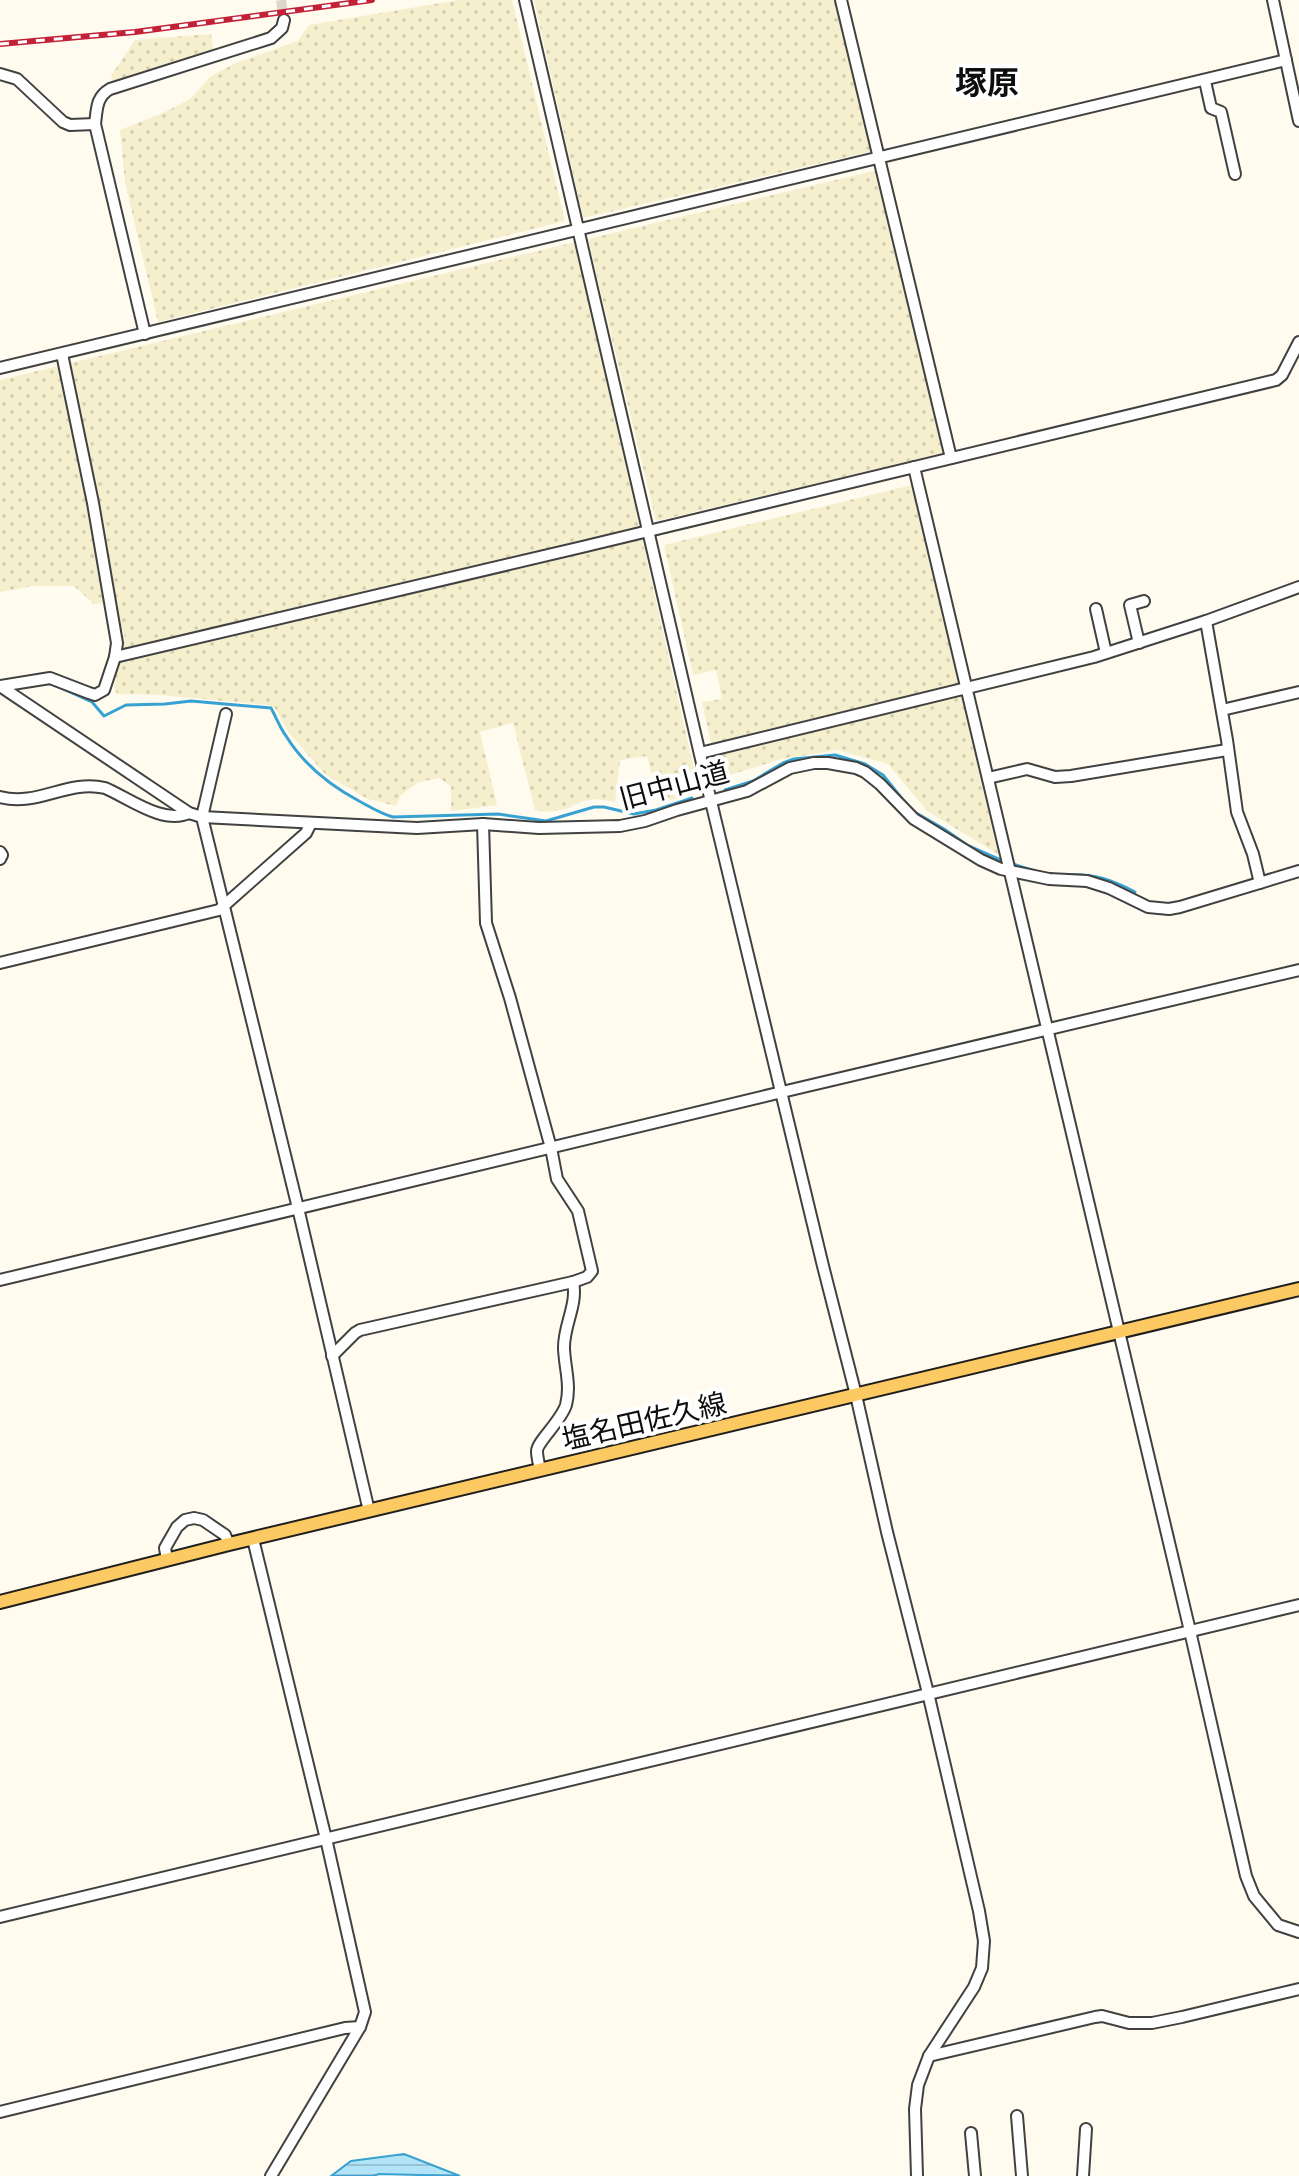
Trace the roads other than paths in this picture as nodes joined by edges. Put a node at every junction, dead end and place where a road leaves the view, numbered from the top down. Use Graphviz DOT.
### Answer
graph roads {
  1 [pos="525,0"];
  2 [pos="841,0"];
  3 [pos="1273,0"];
  4 [pos="284,20"];
  5 [pos="1286,60"];
  6 [pos="0,74"];
  7 [pos="1205,81"];
  8 [pos="1299,121"];
  9 [pos="95,124"];
  10 [pos="879,158"];
  11 [pos="1235,174"];
  12 [pos="577,231"];
  13 [pos="145,334"];
  14 [pos="1299,342"];
  15 [pos="62,354"];
  16 [pos="0,368"];
  17 [pos="951,458"];
  18 [pos="914,467"];
  19 [pos="648,531"];
  20 [pos="1299,587"];
  21 [pos="1144,601"];
  22 [pos="1096,609"];
  23 [pos="1206,621"];
  24 [pos="1139,643"];
  25 [pos="1106,653"];
  26 [pos="115,657"];
  27 [pos="0,686"];
  28 [pos="966,689"];
  29 [pos="1299,692"];
  30 [pos="1222,710"];
  31 [pos="226,714"];
  32 [pos="1227,750"];
  33 [pos="700,753"];
  34 [pos="988,778"];
  35 [pos="0,797"];
  36 [pos="711,801"];
  37 [pos="189,813"];
  38 [pos="202,817"];
  39 [pos="311,823"];
  40 [pos="483,824"];
  41 [pos="0,852"];
  42 [pos="0,859"];
  43 [pos="1009,871"];
  44 [pos="1299,871"];
  45 [pos="1260,883"];
  46 [pos="225,906"];
  47 [pos="0,963"];
  48 [pos="1299,970"];
  49 [pos="1046,1030"];
  50 [pos="782,1092"];
  51 [pos="551,1148"];
  52 [pos="298,1208"];
  53 [pos="0,1280"];
  54 [pos="573,1282"];
  55 [pos="1299,1289"];
  56 [pos="1119,1331"];
  57 [pos="332,1356"];
  58 [pos="856,1395"];
  59 [pos="540,1470"];
  60 [pos="369,1511"];
  61 [pos="253,1539"];
  62 [pos="229,1544"];
  63 [pos="167,1559"];
  64 [pos="0,1602"];
  65 [pos="1299,1605"];
  66 [pos="1190,1631"];
  67 [pos="928,1693"];
  68 [pos="325,1838"];
  69 [pos="0,1917"];
  70 [pos="1299,1932"];
  71 [pos="1299,1989"];
  72 [pos="360,2027"];
  73 [pos="929,2056"];
  74 [pos="0,2112"];
  75 [pos="1017,2116"];
  76 [pos="1086,2129"];
  77 [pos="971,2133"];
  78 [pos="271,2176"];
  79 [pos="917,2176"];
  80 [pos="975,2176"];
  81 [pos="1022,2176"];
  82 [pos="1083,2176"];
  1 -- 12 [label="street"];
  2 -- 10 [label="street"];
  3 -- 5 [label="street"];
  4 -- 9 [label="street"];
  5 -- 7 [label="street"];
  5 -- 8 [label="street"];
  6 -- 9 [label="street"];
  7 -- 10 [label="street"];
  7 -- 11 [label="street"];
  9 -- 13 [label="street"];
  10 -- 12 [label="street"];
  10 -- 17 [label="street"];
  12 -- 13 [label="street"];
  12 -- 19 [label="street"];
  13 -- 15 [label="street"];
  14 -- 17 [label="street"];
  15 -- 16 [label="street"];
  15 -- 26 [label="street"];
  17 -- 18 [label="street"];
  18 -- 19 [label="street"];
  18 -- 28 [label="street"];
  19 -- 26 [label="street"];
  19 -- 33 [label="street"];
  20 -- 23 [label="street"];
  21 -- 24 [label="street"];
  22 -- 25 [label="street"];
  23 -- 24 [label="street"];
  23 -- 30 [label="street"];
  24 -- 25 [label="street"];
  25 -- 28 [label="street"];
  26 -- 27 [label="street"];
  27 -- 37 [label="street, 旧中山道"];
  28 -- 33 [label="street"];
  28 -- 34 [label="street"];
  29 -- 30 [label="street"];
  30 -- 32 [label="street"];
  31 -- 38 [label="street"];
  32 -- 34 [label="street"];
  32 -- 45 [label="street"];
  33 -- 36 [label="street"];
  34 -- 43 [label="street"];
  35 -- 37 [label="street"];
  36 -- 40 [label="street, 旧中山道"];
  36 -- 43 [label="street, 旧中山道"];
  36 -- 50 [label="street"];
  37 -- 38 [label="street, 旧中山道"];
  38 -- 39 [label="street, 旧中山道"];
  38 -- 46 [label="street"];
  39 -- 40 [label="street, 旧中山道"];
  39 -- 46 [label="street"];
  40 -- 51 [label="street"];
  41 -- 42 [label="street"];
  43 -- 45 [label="street, 旧中山道"];
  43 -- 49 [label="street"];
  44 -- 45 [label="street, 旧中山道"];
  46 -- 47 [label="street"];
  46 -- 52 [label="street"];
  48 -- 49 [label="street"];
  49 -- 50 [label="street"];
  49 -- 56 [label="street"];
  50 -- 51 [label="street"];
  50 -- 58 [label="street"];
  51 -- 52 [label="street"];
  51 -- 54 [label="street"];
  52 -- 53 [label="street"];
  52 -- 57 [label="street"];
  54 -- 57 [label="street"];
  54 -- 59 [label="street"];
  55 -- 56 [label="main road, 塩名田佐久線"];
  56 -- 58 [label="main road, 塩名田佐久線"];
  56 -- 66 [label="street"];
  57 -- 60 [label="street"];
  58 -- 59 [label="main road, 塩名田佐久線"];
  58 -- 67 [label="street"];
  59 -- 60 [label="main road, 塩名田佐久線"];
  60 -- 61 [label="main road, 塩名田佐久線"];
  61 -- 62 [label="main road, 塩名田佐久線"];
  61 -- 68 [label="street"];
  62 -- 63 [label="main road, 塩名田佐久線"];
  62 -- 63 [label="street"];
  63 -- 64 [label="main road, 塩名田佐久線"];
  65 -- 66 [label="street"];
  66 -- 67 [label="street"];
  66 -- 70 [label="street"];
  67 -- 68 [label="street"];
  67 -- 73 [label="street"];
  68 -- 69 [label="street"];
  68 -- 72 [label="street"];
  71 -- 73 [label="street"];
  72 -- 74 [label="street"];
  72 -- 78 [label="street"];
  73 -- 79 [label="street"];
  75 -- 81 [label="street"];
  76 -- 82 [label="street"];
  77 -- 80 [label="street"];
}
